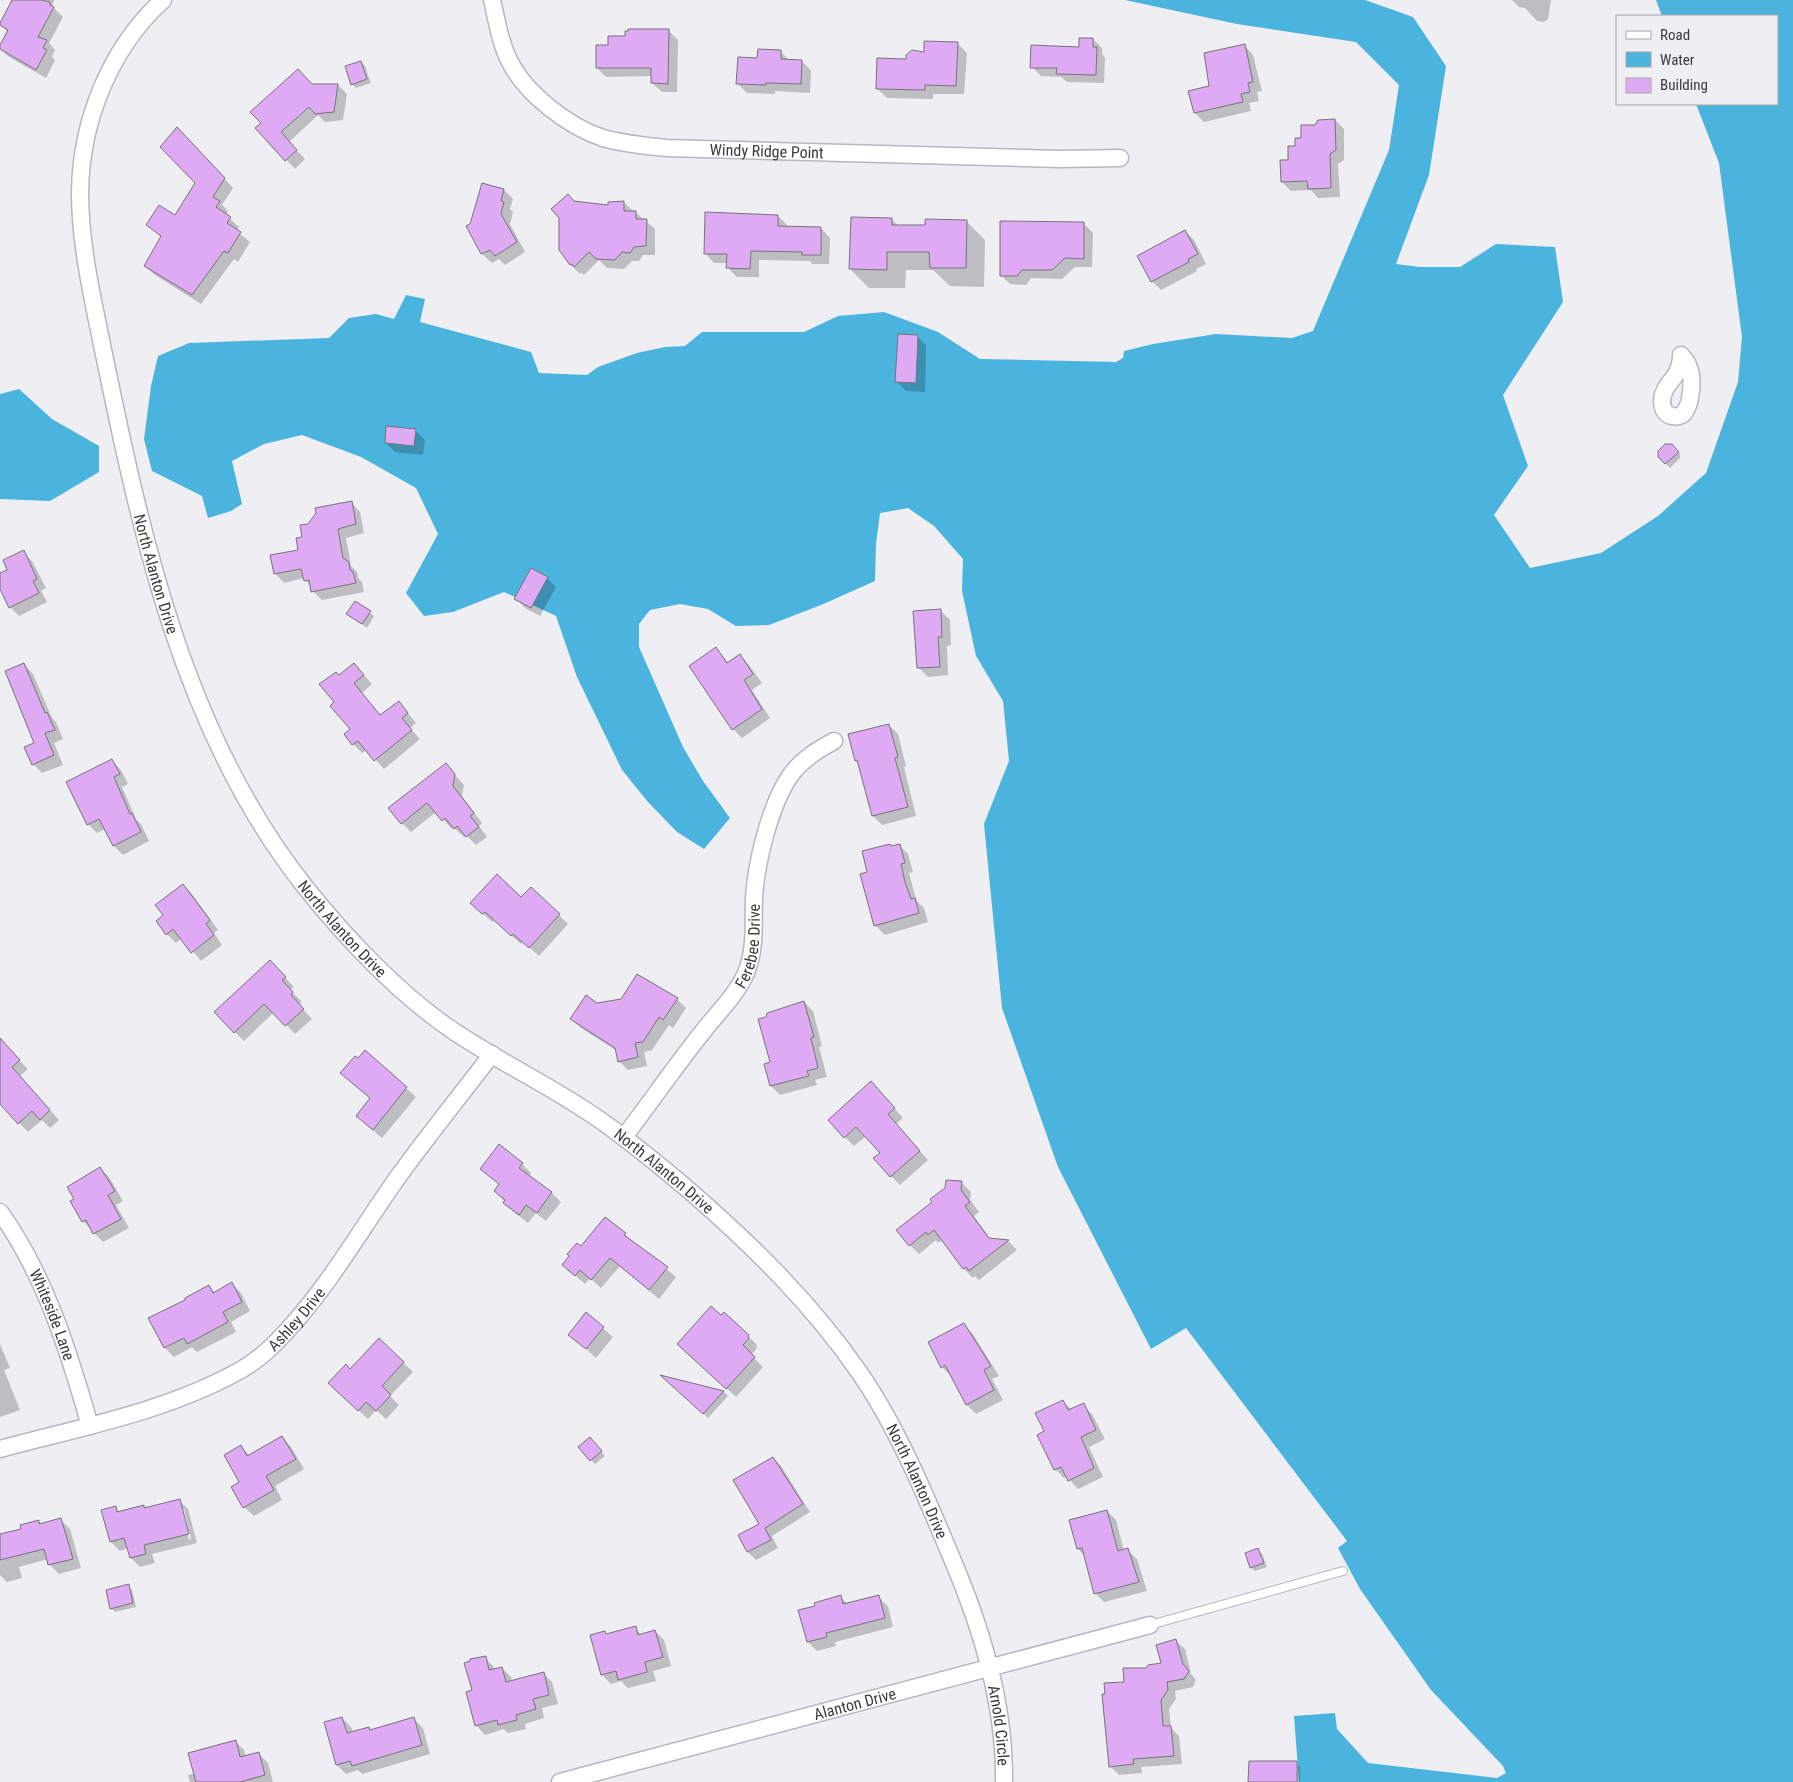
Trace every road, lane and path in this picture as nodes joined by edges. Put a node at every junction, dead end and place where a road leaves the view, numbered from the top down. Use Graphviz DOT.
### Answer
graph roads {
  1 [pos="163,0"];
  2 [pos="492,0"];
  3 [pos="1120,158"];
  4 [pos="834,741"];
  5 [pos="492,1054"];
  6 [pos="624,1138"];
  7 [pos="0,1212"];
  8 [pos="90,1426"];
  9 [pos="0,1449"];
  10 [pos="1343,1572"];
  11 [pos="1150,1626"];
  12 [pos="990,1668"];
  13 [pos="560,1782"];
  14 [pos="1004,1782"];
  1 -- 5 [label="street, North Alanton Drive"];
  2 -- 3 [label="street, Windy Ridge Point"];
  4 -- 6 [label="street, Ferebee Drive"];
  5 -- 6 [label="street, North Alanton Drive"];
  5 -- 8 [label="street, Ashley Drive"];
  6 -- 12 [label="street, North Alanton Drive"];
  7 -- 8 [label="street, Whiteside Lane"];
  8 -- 9 [label="street, Ashley Drive"];
  10 -- 11 [label="lane"];
  11 -- 12 [label="street, Alanton Drive"];
  12 -- 13 [label="street, Alanton Drive"];
  12 -- 14 [label="street, Arnold Circle"];
}
